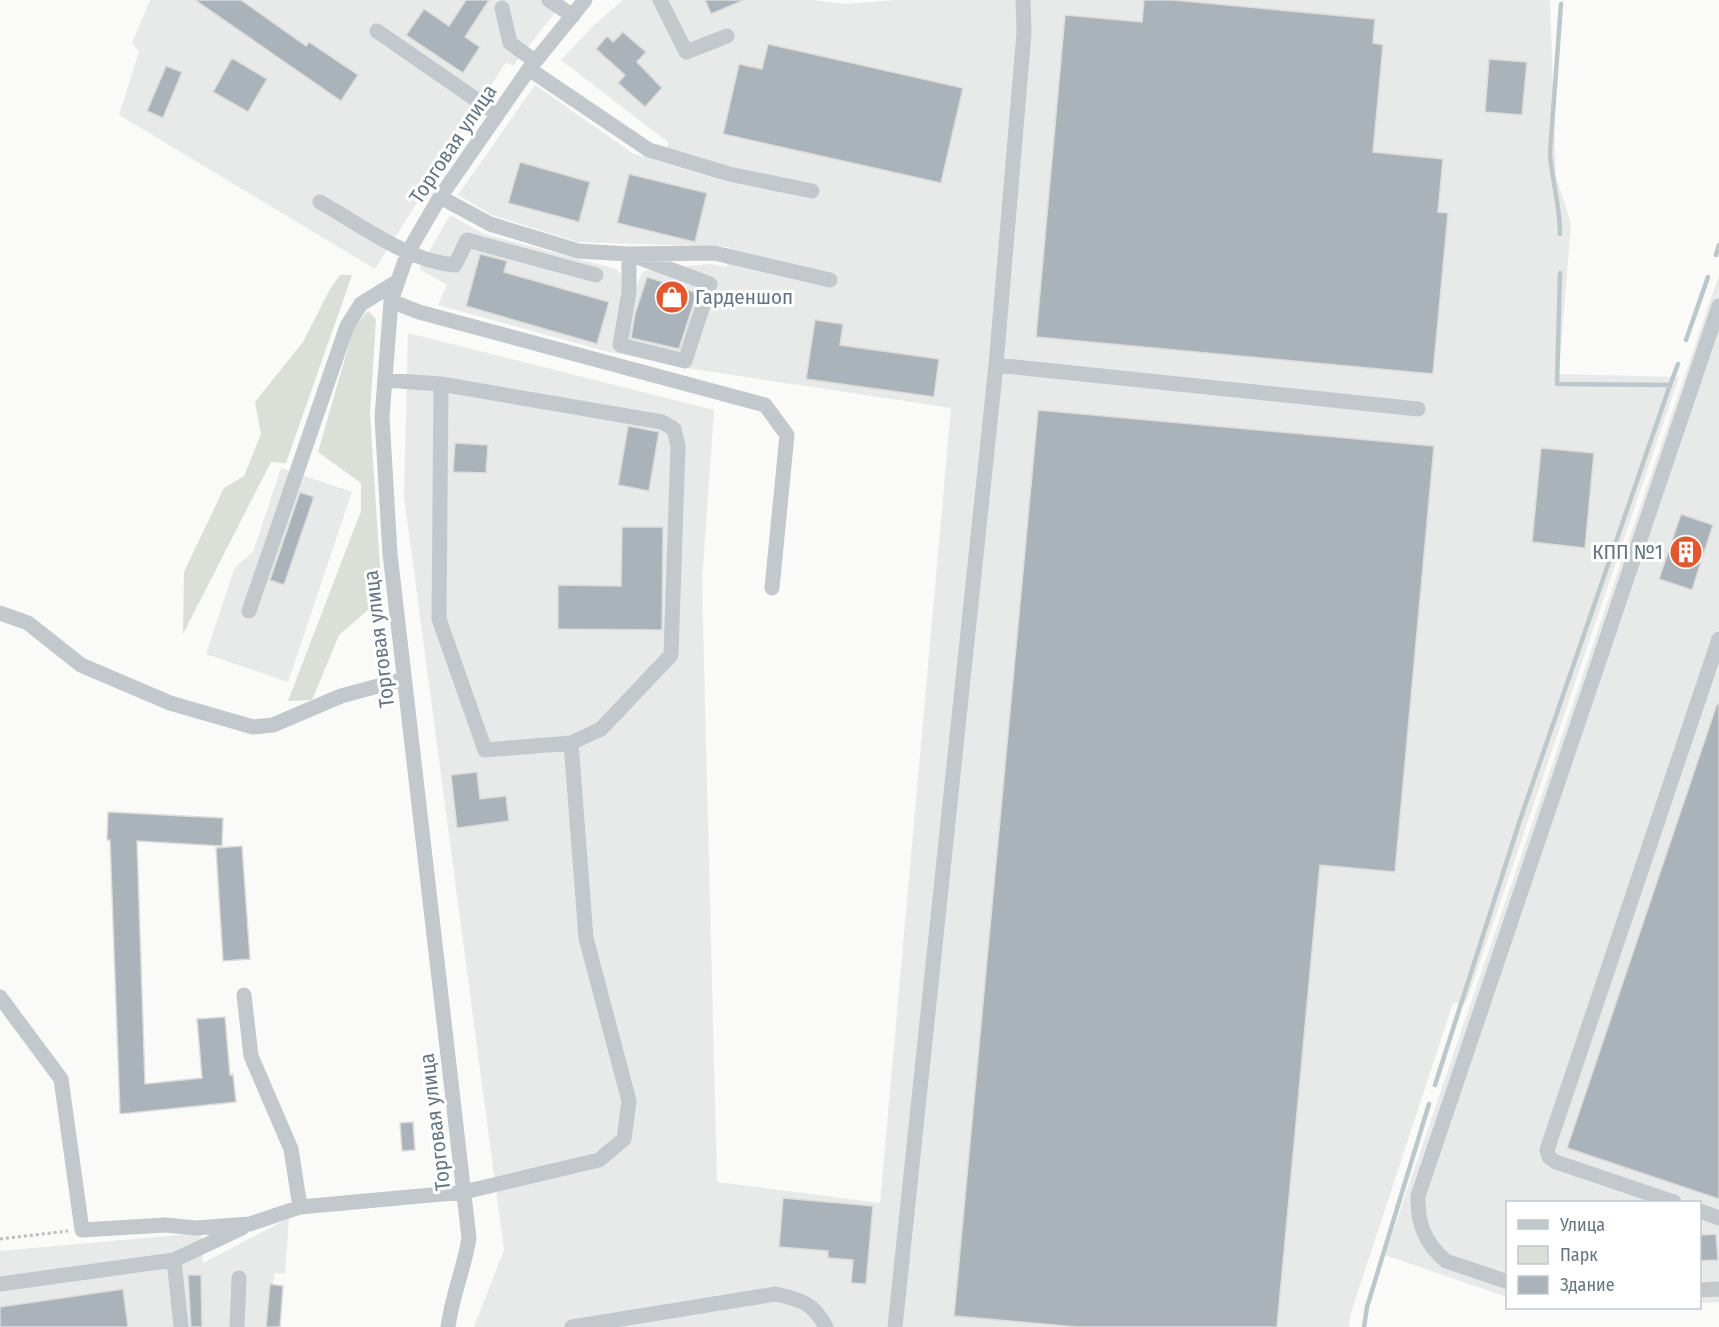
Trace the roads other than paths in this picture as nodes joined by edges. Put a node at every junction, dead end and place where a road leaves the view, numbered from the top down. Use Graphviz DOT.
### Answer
graph roads {
  1 [pos="549,0"];
  2 [pos="585,0"];
  3 [pos="660,0"];
  4 [pos="1023,0"];
  5 [pos="502,8"];
  6 [pos="573,16"];
  7 [pos="377,31"];
  8 [pos="727,36"];
  9 [pos="532,65"];
  10 [pos="497,114"];
  11 [pos="812,191"];
  12 [pos="440,198"];
  13 [pos="320,202"];
  14 [pos="408,252"];
  15 [pos="629,255"];
  16 [pos="596,275"];
  17 [pos="830,280"];
  18 [pos="395,283"];
  19 [pos="391,301"];
  20 [pos="1719,306"];
  21 [pos="996,365"];
  22 [pos="385,380"];
  23 [pos="441,384"];
  24 [pos="1418,409"];
  25 [pos="772,588"];
  26 [pos="249,611"];
  27 [pos="0,613"];
  28 [pos="1719,639"];
  29 [pos="404,679"];
  30 [pos="571,743"];
  31 [pos="244,995"];
  32 [pos="0,997"];
  33 [pos="464,1192"];
  34 [pos="1668,1201"];
  35 [pos="300,1207"];
  36 [pos="1701,1211"];
  37 [pos="1719,1218"];
  38 [pos="250,1224"];
  39 [pos="174,1260"];
  40 [pos="239,1278"];
  41 [pos="1506,1281"];
  42 [pos="0,1284"];
  43 [pos="1719,1289"];
  44 [pos="1701,1290"];
  45 [pos="181,1327"];
  46 [pos="237,1327"];
  47 [pos="448,1327"];
  48 [pos="572,1327"];
  49 [pos="826,1327"];
  50 [pos="895,1327"];
  1 -- 6 [label="street"];
  2 -- 6 [label="street, Торговая улица"];
  3 -- 8 [label="street"];
  4 -- 21 [label="street"];
  5 -- 9 [label="street"];
  6 -- 9 [label="street, Торговая улица"];
  7 -- 10 [label="street"];
  9 -- 10 [label="street, Торговая улица"];
  9 -- 11 [label="street"];
  10 -- 12 [label="street, Торговая улица"];
  12 -- 14 [label="street, Торговая улица"];
  12 -- 15 [label="street"];
  13 -- 14 [label="street"];
  14 -- 16 [label="street"];
  14 -- 18 [label="street, Торговая улица"];
  15 -- 15 [label="street"];
  15 -- 17 [label="street"];
  18 -- 19 [label="street, Торговая улица"];
  18 -- 26 [label="street"];
  19 -- 22 [label="street, Торговая улица"];
  19 -- 25 [label="street"];
  20 -- 41 [label="street"];
  21 -- 24 [label="street"];
  21 -- 50 [label="street"];
  22 -- 23 [label="street"];
  22 -- 29 [label="street, Торговая улица"];
  23 -- 30 [label="street"];
  23 -- 30 [label="street"];
  27 -- 29 [label="street"];
  28 -- 34 [label="street"];
  29 -- 33 [label="street, Торговая улица"];
  30 -- 33 [label="street"];
  31 -- 35 [label="street"];
  32 -- 38 [label="street"];
  33 -- 35 [label="street"];
  33 -- 47 [label="street, Торговая улица"];
  35 -- 38 [label="street"];
  36 -- 37 [label="street"];
  38 -- 39 [label="street"];
  39 -- 42 [label="street"];
  39 -- 45 [label="street"];
  40 -- 46 [label="street"];
  43 -- 44 [label="street"];
  48 -- 49 [label="street"];
}
